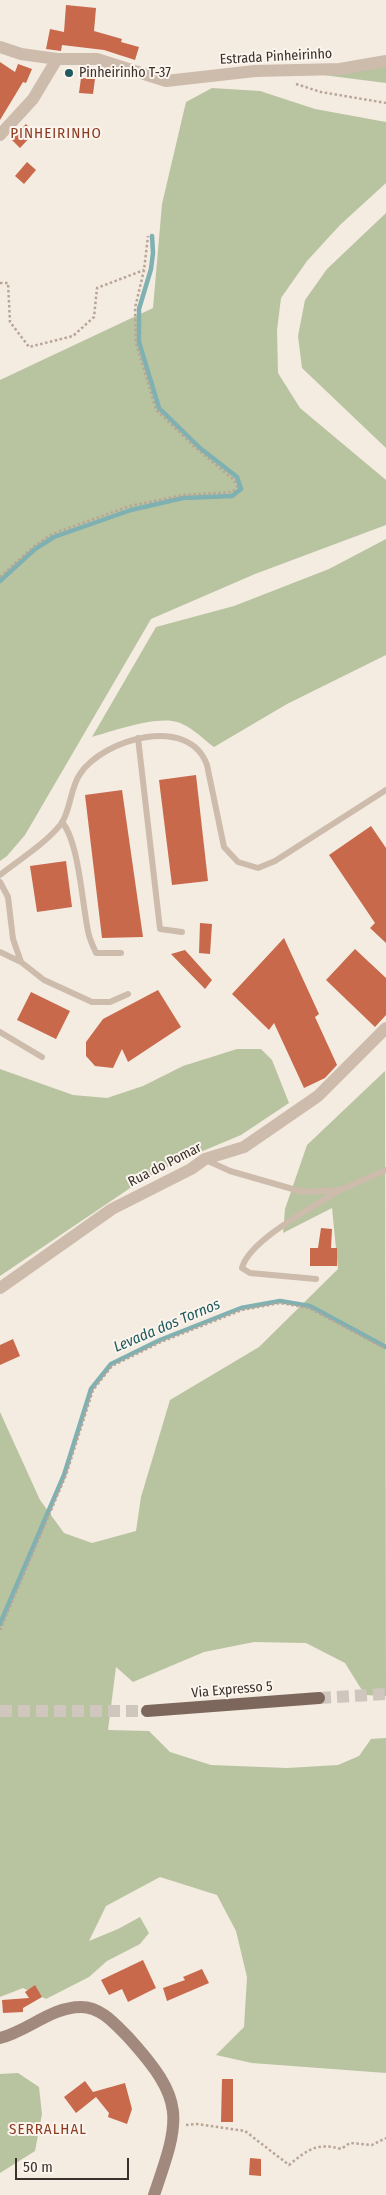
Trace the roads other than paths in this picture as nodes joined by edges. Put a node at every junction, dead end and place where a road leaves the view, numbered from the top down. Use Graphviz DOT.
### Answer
graph roads {
  1 [pos="0,47"];
  2 [pos="57,59"];
  3 [pos="386,62"];
  4 [pos="0,135"];
  5 [pos="138,738"];
  6 [pos="386,790"];
  7 [pos="62,822"];
  8 [pos="0,875"];
  9 [pos="0,882"];
  10 [pos="182,932"];
  11 [pos="0,952"];
  12 [pos="120,953"];
  13 [pos="20,962"];
  14 [pos="128,994"];
  15 [pos="386,1028"];
  16 [pos="0,1032"];
  17 [pos="42,1057"];
  18 [pos="205,1159"];
  19 [pos="386,1170"];
  20 [pos="340,1190"];
  21 [pos="316,1278"];
  22 [pos="0,1288"];
  23 [pos="319,1698"];
  24 [pos="148,1712"];
  25 [pos="0,2038"];
  26 [pos="154,2195"];
  1 -- 2 [label="street, Estrada Pinheirinho"];
  2 -- 3 [label="street, Estrada Pinheirinho"];
  2 -- 4 [label="street"];
  5 -- 6 [label="lane"];
  5 -- 7 [label="lane"];
  5 -- 10 [label="lane"];
  7 -- 8 [label="lane"];
  7 -- 12 [label="lane"];
  9 -- 13 [label="lane"];
  11 -- 13 [label="lane"];
  13 -- 14 [label="lane"];
  15 -- 18 [label="street, Rua do Pomar"];
  16 -- 17 [label="lane"];
  18 -- 20 [label="lane"];
  18 -- 22 [label="street, Rua do Pomar"];
  19 -- 20 [label="lane"];
  20 -- 21 [label="lane"];
  23 -- 24 [label="main road, Via Expresso 5"];
  25 -- 26 [label="street"];
}
